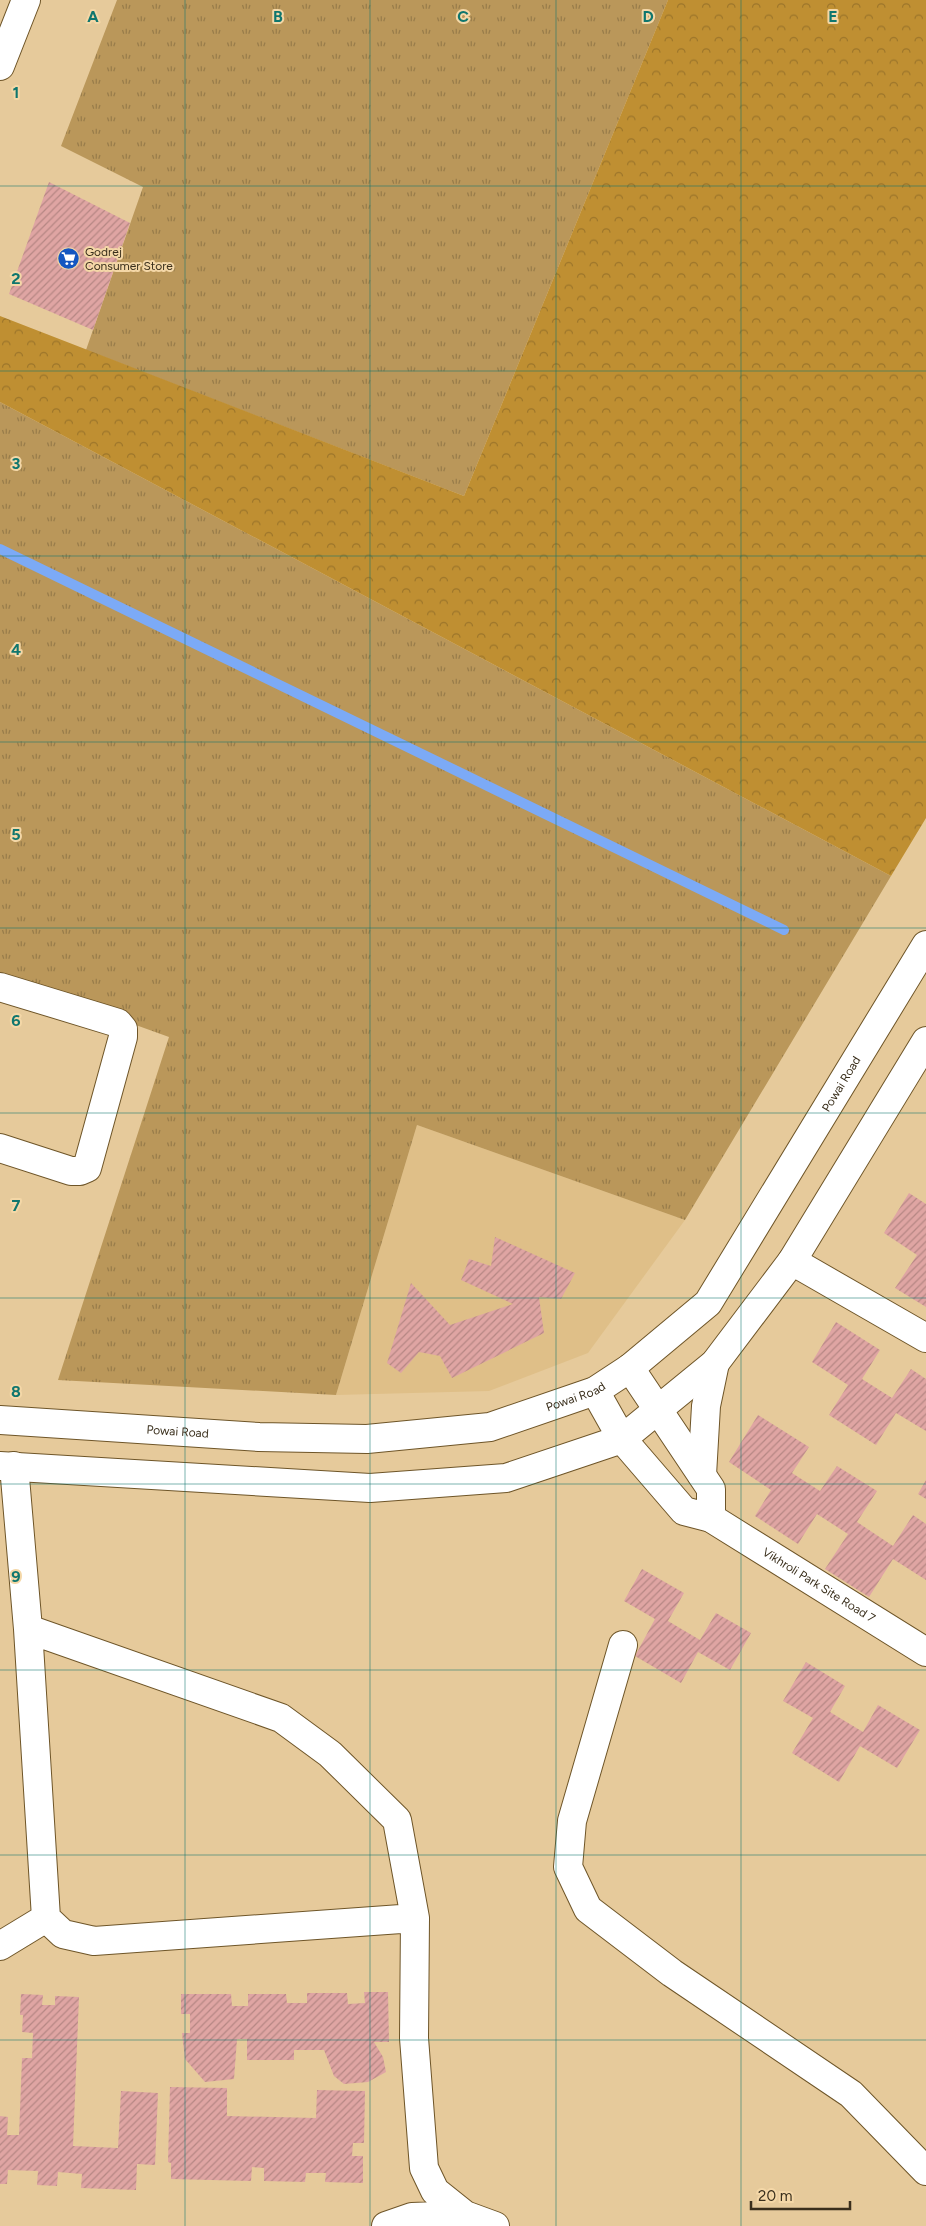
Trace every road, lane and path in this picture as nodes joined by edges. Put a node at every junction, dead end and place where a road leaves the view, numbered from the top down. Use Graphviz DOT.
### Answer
graph roads {
  1 [pos="26,0"];
  2 [pos="0,66"];
  3 [pos="926,945"];
  4 [pos="0,987"];
  5 [pos="926,1041"];
  6 [pos="0,1148"];
  7 [pos="792,1261"];
  8 [pos="926,1338"];
  9 [pos="716,1362"];
  10 [pos="630,1368"];
  11 [pos="595,1391"];
  12 [pos="658,1411"];
  13 [pos="0,1420"];
  14 [pos="622,1439"];
  15 [pos="7,1466"];
  16 [pos="702,1475"];
  17 [pos="711,1518"];
  18 [pos="28,1629"];
  19 [pos="623,1645"];
  20 [pos="926,1652"];
  21 [pos="46,1918"];
  22 [pos="415,1918"];
  23 [pos="0,1946"];
  24 [pos="926,2170"];
  25 [pos="465,2215"];
  26 [pos="386,2226"];
  27 [pos="495,2226"];
  1 -- 2 [label="street"];
  3 -- 10 [label="street, Powai Road"];
  4 -- 6 [label="street"];
  5 -- 7 [label="street"];
  7 -- 8 [label="street"];
  7 -- 9 [label="street"];
  9 -- 12 [label="street"];
  9 -- 16 [label="street"];
  10 -- 11 [label="street, Powai Road"];
  10 -- 12 [label="street"];
  11 -- 13 [label="street, Powai Road"];
  11 -- 14 [label="street, Vikhroli Park Site Road 7"];
  12 -- 14 [label="street"];
  12 -- 16 [label="street"];
  14 -- 15 [label="street"];
  14 -- 17 [label="street, Vikhroli Park Site Road 7"];
  15 -- 18 [label="street"];
  16 -- 17 [label="street"];
  17 -- 20 [label="street, Vikhroli Park Site Road 7"];
  18 -- 21 [label="street"];
  18 -- 22 [label="street"];
  19 -- 24 [label="street"];
  21 -- 22 [label="street"];
  21 -- 23 [label="street"];
  22 -- 25 [label="street"];
  25 -- 26 [label="street"];
  25 -- 27 [label="street"];
}
